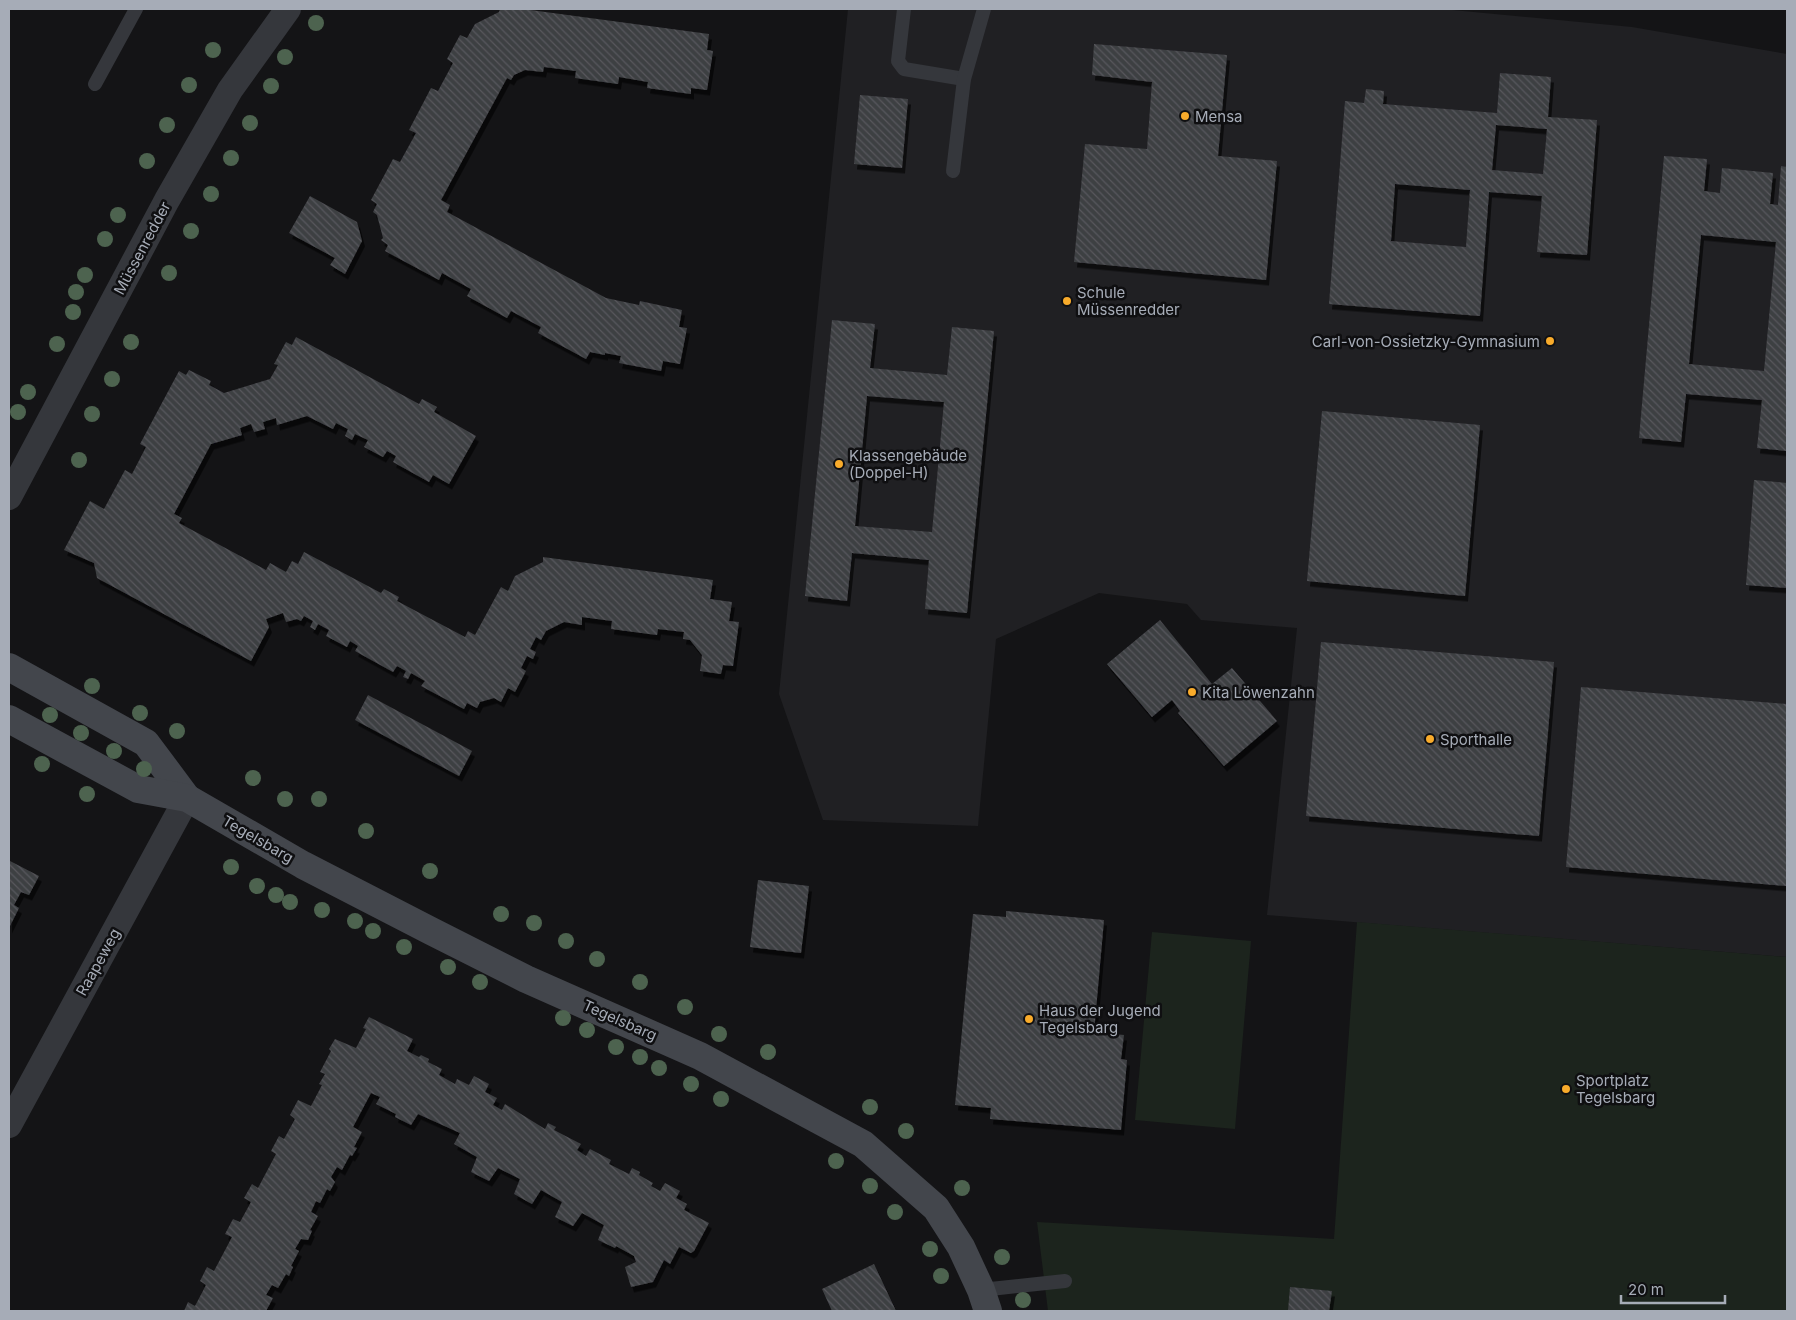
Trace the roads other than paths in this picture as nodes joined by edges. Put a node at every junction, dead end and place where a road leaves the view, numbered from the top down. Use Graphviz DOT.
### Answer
graph roads {
  1 [pos="136,9"];
  2 [pos="288,9"];
  3 [pos="904,9"];
  4 [pos="984,9"];
  5 [pos="964,79"];
  6 [pos="95,84"];
  7 [pos="953,172"];
  8 [pos="9,496"];
  9 [pos="9,667"];
  10 [pos="9,718"];
  11 [pos="187,798"];
  12 [pos="9,1125"];
  13 [pos="1066,1281"];
  14 [pos="984,1301"];
  1 -- 6 [label="lane"];
  2 -- 8 [label="street, Müssenredder"];
  3 -- 5 [label="lane"];
  4 -- 5 [label="lane"];
  5 -- 7 [label="lane"];
  9 -- 11 [label="street, Tegelsbarg"];
  10 -- 11 [label="street, Tegelsbarg"];
  11 -- 12 [label="street, Raapeweg"];
  11 -- 14 [label="street, Tegelsbarg"];
  13 -- 14 [label="lane"];
}
